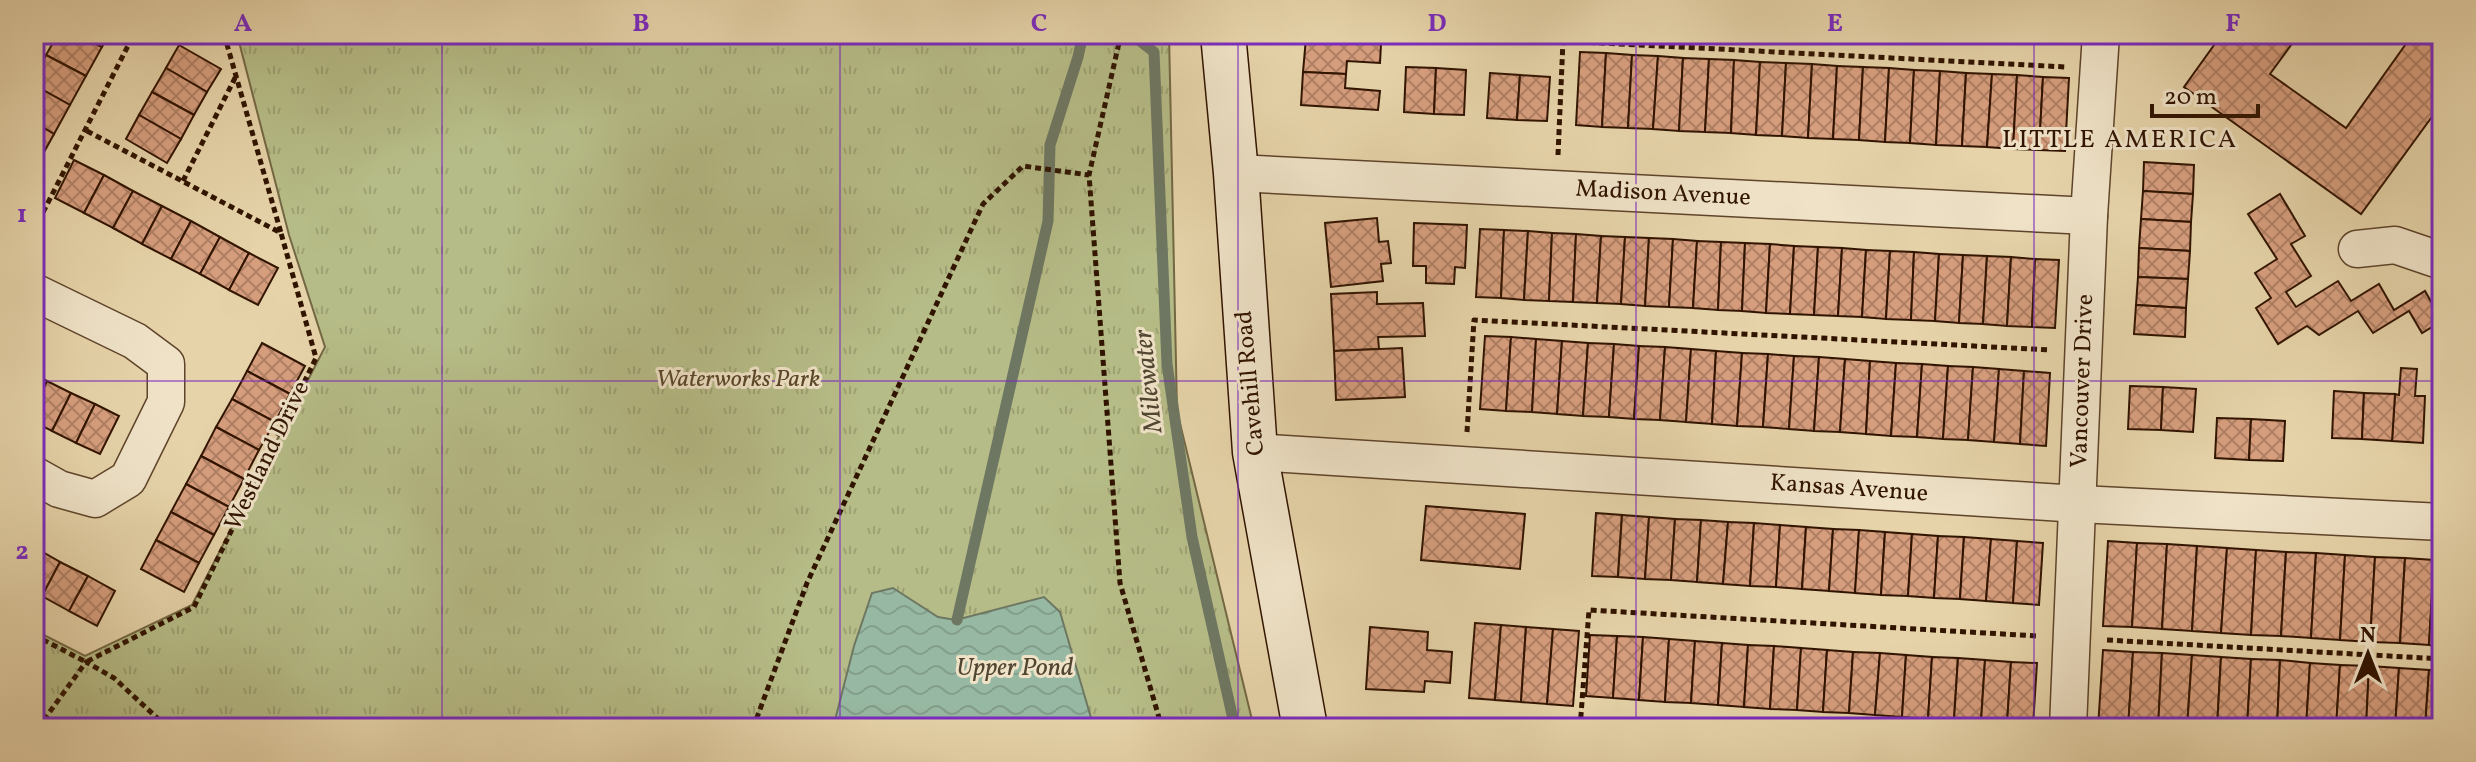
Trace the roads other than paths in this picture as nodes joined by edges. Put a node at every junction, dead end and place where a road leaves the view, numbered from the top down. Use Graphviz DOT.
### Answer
graph roads {
  1 [pos="1223,34"];
  2 [pos="2100,51"];
  3 [pos="1236,173"];
  4 [pos="2089,216"];
  5 [pos="2357,249"];
  6 [pos="2442,261"];
  7 [pos="34,292"];
  8 [pos="1255,452"];
  9 [pos="34,475"];
  10 [pos="2079,504"];
  11 [pos="2442,522"];
  12 [pos="1305,728"];
  13 [pos="2068,728"];
  1 -- 3 [label="main road, Cavehill Road"];
  2 -- 4 [label="street, Vancouver Drive"];
  3 -- 4 [label="street, Madison Avenue"];
  3 -- 8 [label="main road, Cavehill Road"];
  4 -- 10 [label="street, Vancouver Drive"];
  5 -- 6 [label="street"];
  7 -- 9 [label="street"];
  8 -- 10 [label="street, Kansas Avenue"];
  8 -- 12 [label="main road, Cavehill Road"];
  10 -- 11 [label="street, Kansas Avenue"];
  10 -- 13 [label="street, Vancouver Drive"];
}
